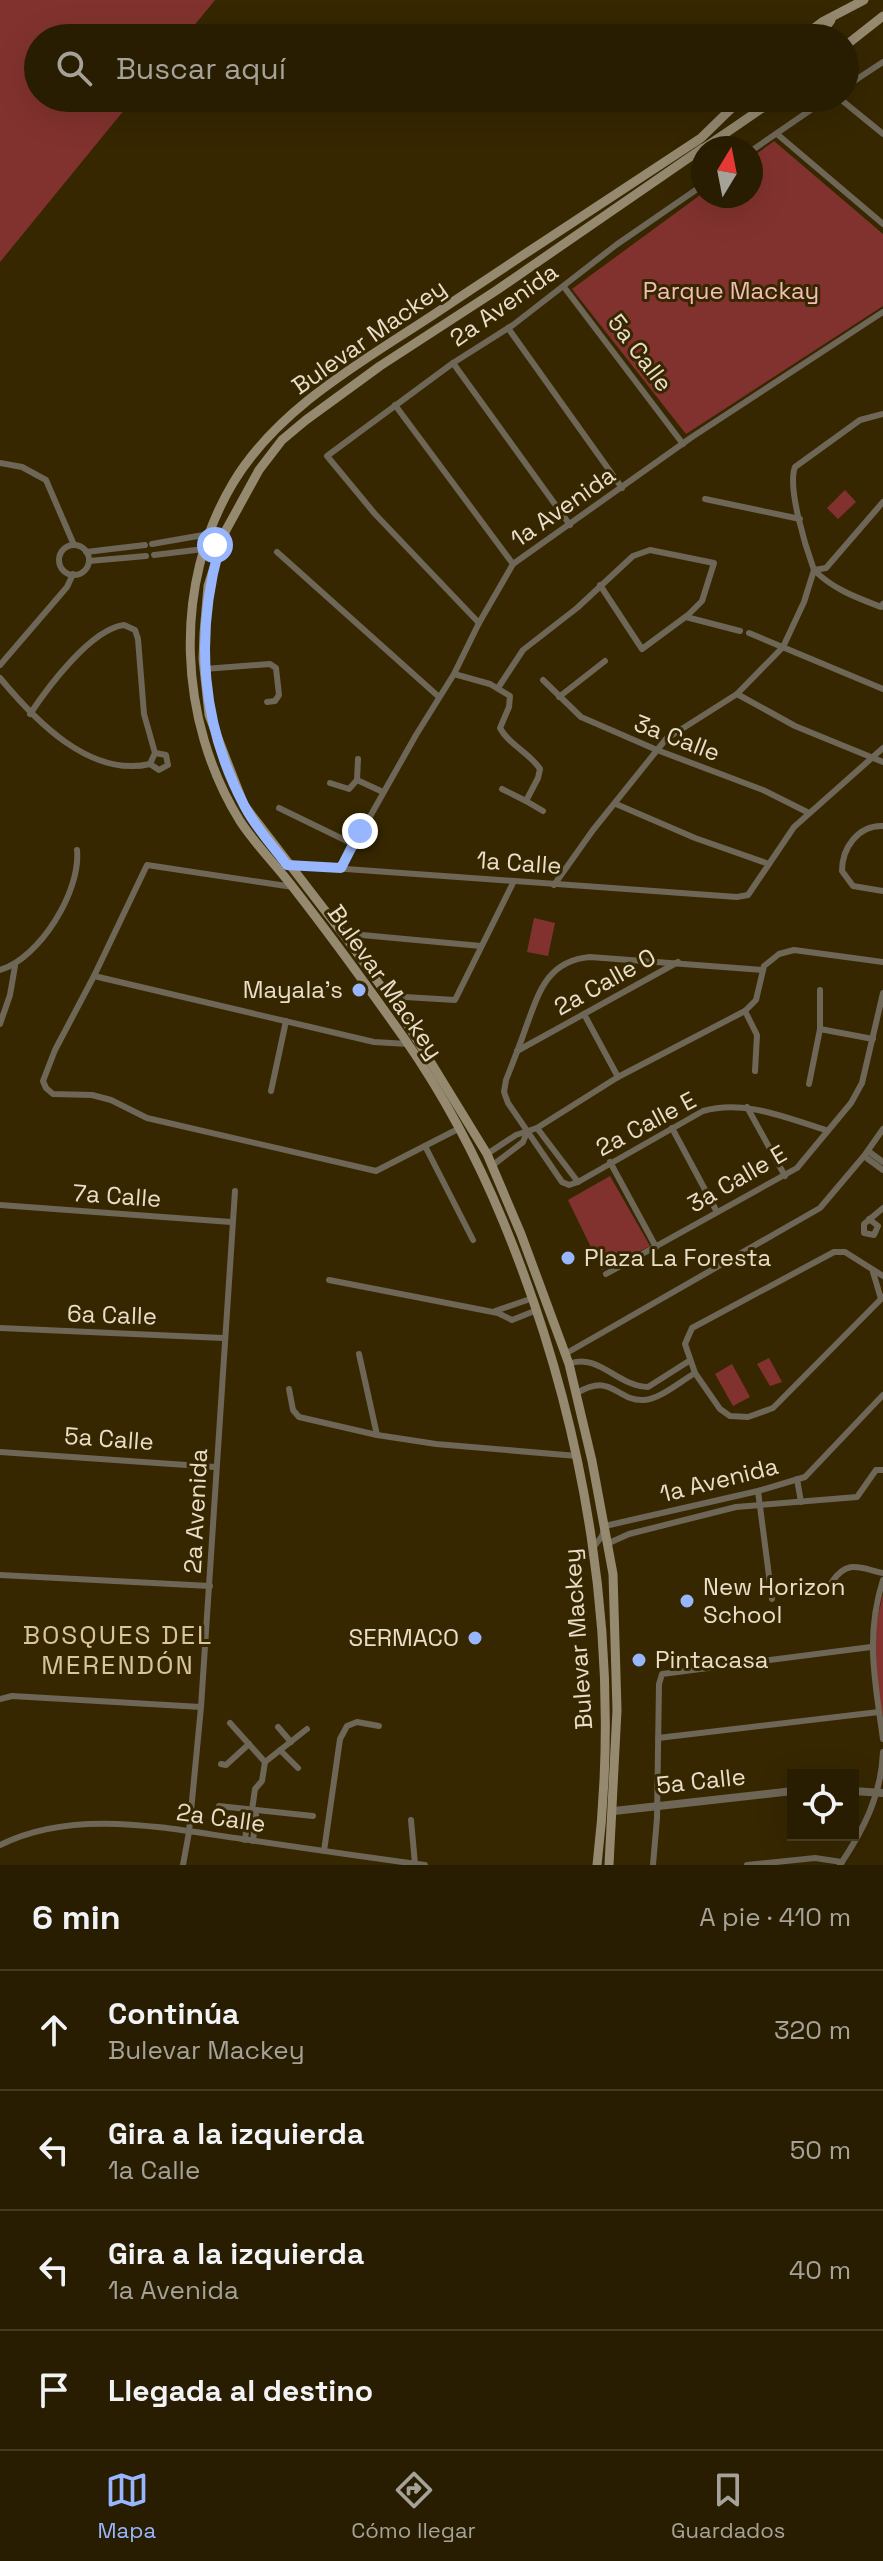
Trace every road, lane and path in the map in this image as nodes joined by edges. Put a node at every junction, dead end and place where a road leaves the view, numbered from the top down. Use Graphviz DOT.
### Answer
graph roads {
  1 [pos="864,0"];
  2 [pos="836,15"];
  3 [pos="883,16"];
  4 [pos="822,24"];
  5 [pos="829,24"];
  6 [pos="859,33"];
  7 [pos="883,62"];
  8 [pos="859,78"];
  9 [pos="728,112"];
  10 [pos="756,112"];
  11 [pos="808,112"];
  12 [pos="856,112"];
  13 [pos="777,134"];
  14 [pos="883,134"];
  15 [pos="721,136"];
  16 [pos="763,143"];
  17 [pos="691,156"];
  18 [pos="691,193"];
  19 [pos="883,224"];
  20 [pos="564,287"];
  21 [pos="883,312"];
  22 [pos="508,328"];
  23 [pos="453,363"];
  24 [pos="395,405"];
  25 [pos="883,414"];
  26 [pos="683,444"];
  27 [pos="0,463"];
  28 [pos="622,488"];
  29 [pos="705,499"];
  30 [pos="883,502"];
  31 [pos="800,519"];
  32 [pos="570,525"];
  33 [pos="209,534"];
  34 [pos="220,543"];
  35 [pos="74,545"];
  36 [pos="204,549"];
  37 [pos="86,552"];
  38 [pos="277,552"];
  39 [pos="89,561"];
  40 [pos="513,564"];
  41 [pos="814,570"];
  42 [pos="73,574"];
  43 [pos="600,585"];
  44 [pos="883,604"];
  45 [pos="686,617"];
  46 [pos="479,623"];
  47 [pos="740,631"];
  48 [pos="749,633"];
  49 [pos="783,647"];
  50 [pos="605,661"];
  51 [pos="0,665"];
  52 [pos="204,669"];
  53 [pos="454,674"];
  54 [pos="0,678"];
  55 [pos="543,680"];
  56 [pos="498,688"];
  57 [pos="883,689"];
  58 [pos="737,694"];
  59 [pos="439,697"];
  60 [pos="559,697"];
  61 [pos="267,702"];
  62 [pos="30,714"];
  63 [pos="883,748"];
  64 [pos="657,750"];
  65 [pos="155,753"];
  66 [pos="870,757"];
  67 [pos="358,759"];
  68 [pos="883,762"];
  69 [pos="150,764"];
  70 [pos="357,780"];
  71 [pos="330,783"];
  72 [pos="502,789"];
  73 [pos="383,792"];
  74 [pos="526,801"];
  75 [pos="616,804"];
  76 [pos="279,808"];
  77 [pos="543,811"];
  78 [pos="809,813"];
  79 [pos="883,826"];
  80 [pos="353,844"];
  81 [pos="77,850"];
  82 [pos="769,864"];
  83 [pos="287,865"];
  84 [pos="341,868"];
  85 [pos="514,881"];
  86 [pos="554,885"];
  87 [pos="293,887"];
  88 [pos="883,891"];
  89 [pos="362,935"];
  90 [pos="481,946"];
  91 [pos="678,962"];
  92 [pos="883,962"];
  93 [pos="15,966"];
  94 [pos="0,970"];
  95 [pos="763,970"];
  96 [pos="94,976"];
  97 [pos="820,990"];
  98 [pos="883,993"];
  99 [pos="388,996"];
  100 [pos="745,1011"];
  101 [pos="584,1014"];
  102 [pos="286,1021"];
  103 [pos="0,1024"];
  104 [pos="820,1029"];
  105 [pos="873,1039"];
  106 [pos="408,1044"];
  107 [pos="517,1051"];
  108 [pos="755,1071"];
  109 [pos="618,1077"];
  110 [pos="809,1084"];
  111 [pos="271,1091"];
  112 [pos="747,1107"];
  113 [pos="537,1128"];
  114 [pos="672,1128"];
  115 [pos="458,1129"];
  116 [pos="883,1129"];
  117 [pos="826,1130"];
  118 [pos="527,1132"];
  119 [pos="425,1146"];
  120 [pos="866,1153"];
  121 [pos="487,1154"];
  122 [pos="610,1162"];
  123 [pos="883,1162"];
  124 [pos="493,1165"];
  125 [pos="883,1170"];
  126 [pos="785,1176"];
  127 [pos="578,1182"];
  128 [pos="235,1191"];
  129 [pos="0,1205"];
  130 [pos="883,1208"];
  131 [pos="717,1212"];
  132 [pos="869,1219"];
  133 [pos="231,1222"];
  134 [pos="473,1240"];
  135 [pos="656,1247"];
  136 [pos="872,1271"];
  137 [pos="606,1274"];
  138 [pos="883,1276"];
  139 [pos="329,1280"];
  140 [pos="533,1298"];
  141 [pos="882,1298"];
  142 [pos="537,1310"];
  143 [pos="548,1310"];
  144 [pos="492,1312"];
  145 [pos="0,1328"];
  146 [pos="223,1338"];
  147 [pos="359,1354"];
  148 [pos="567,1359"];
  149 [pos="689,1361"];
  150 [pos="695,1373"];
  151 [pos="289,1389"];
  152 [pos="577,1393"];
  153 [pos="883,1395"];
  154 [pos="377,1435"];
  155 [pos="0,1452"];
  156 [pos="577,1456"];
  157 [pos="215,1467"];
  158 [pos="883,1470"];
  159 [pos="797,1479"];
  160 [pos="758,1491"];
  161 [pos="729,1498"];
  162 [pos="801,1502"];
  163 [pos="695,1505"];
  164 [pos="760,1505"];
  165 [pos="731,1508"];
  166 [pos="680,1522"];
  167 [pos="605,1526"];
  168 [pos="609,1543"];
  169 [pos="593,1548"];
  170 [pos="883,1573"];
  171 [pos="0,1575"];
  172 [pos="883,1580"];
  173 [pos="832,1582"];
  174 [pos="210,1586"];
  175 [pos="772,1599"];
  176 [pos="871,1647"];
  177 [pos="0,1699"];
  178 [pos="201,1707"];
  179 [pos="879,1712"];
  180 [pos="230,1723"];
  181 [pos="379,1726"];
  182 [pos="278,1727"];
  183 [pos="307,1729"];
  184 [pos="658,1738"];
  185 [pos="883,1739"];
  186 [pos="291,1742"];
  187 [pos="249,1744"];
  188 [pos="280,1750"];
  189 [pos="883,1752"];
  190 [pos="265,1762"];
  191 [pos="221,1764"];
  192 [pos="298,1768"];
  193 [pos="859,1791"];
  194 [pos="787,1792"];
  195 [pos="881,1792"];
  196 [pos="219,1806"];
  197 [pos="657,1806"];
  198 [pos="252,1810"];
  199 [pos="614,1811"];
  200 [pos="313,1816"];
  201 [pos="411,1820"];
  202 [pos="189,1832"];
  203 [pos="249,1840"];
  204 [pos="0,1845"];
  205 [pos="324,1851"];
  206 [pos="184,1863"];
  207 [pos="415,1864"];
  208 [pos="762,1864"];
  209 [pos="841,1864"];
  210 [pos="425,1865"];
  211 [pos="600,1865"];
  212 [pos="609,1865"];
  213 [pos="653,1865"];
  214 [pos="747,1865"];
  1 -- 2 [label="main road"];
  2 -- 4 [label="main road"];
  2 -- 5 [label="main road"];
  3 -- 6 [label="main road"];
  7 -- 8 [label="street"];
  9 -- 33 [label="main road, Bulevar Mackey"];
  10 -- 15 [label="main road, Bulevar Mackey"];
  11 -- 13 [label="street"];
  12 -- 14 [label="street"];
  13 -- 16 [label="street"];
  13 -- 19 [label="street"];
  17 -- 34 [label="main road, Bulevar Mackey"];
  18 -- 20 [label="street, 2a Avenida"];
  20 -- 22 [label="street, 2a Avenida"];
  20 -- 26 [label="street, 5a Calle"];
  21 -- 26 [label="street, 1a Avenida"];
  22 -- 23 [label="street, 2a Avenida"];
  22 -- 28 [label="street"];
  23 -- 24 [label="street, 2a Avenida"];
  23 -- 32 [label="street"];
  24 -- 40 [label="street"];
  24 -- 46 [label="street, 2a Avenida"];
  25 -- 31 [label="street"];
  26 -- 28 [label="street, 1a Avenida"];
  27 -- 35 [label="street"];
  28 -- 32 [label="street, 1a Avenida"];
  29 -- 31 [label="street"];
  30 -- 41 [label="street"];
  31 -- 41 [label="street"];
  32 -- 40 [label="street, 1a Avenida"];
  33 -- 34 [label="main road"];
  33 -- 36 [label="main road, Bulevar Mackey"];
  33 -- 37 [label="street"];
  34 -- 36 [label="main road"];
  34 -- 52 [label="main road, Bulevar Mackey"];
  35 -- 37 [label="street"];
  35 -- 42 [label="street"];
  36 -- 39 [label="street"];
  36 -- 87 [label="main road, Bulevar Mackey"];
  37 -- 39 [label="street"];
  38 -- 59 [label="street"];
  39 -- 42 [label="street"];
  40 -- 46 [label="street, 1a Avenida"];
  41 -- 44 [label="street"];
  41 -- 49 [label="street"];
  42 -- 51 [label="street"];
  43 -- 45 [label="street"];
  43 -- 45 [label="street"];
  43 -- 56 [label="street"];
  45 -- 47 [label="street"];
  46 -- 53 [label="street, 1a Avenida"];
  48 -- 49 [label="street"];
  49 -- 57 [label="street"];
  49 -- 58 [label="street"];
  50 -- 60 [label="street"];
  52 -- 61 [label="street"];
  52 -- 83 [label="main road, Bulevar Mackey"];
  53 -- 56 [label="street"];
  53 -- 59 [label="street, 1a Avenida"];
  54 -- 62 [label="street"];
  55 -- 60 [label="street, 3a Calle"];
  56 -- 74 [label="street"];
  58 -- 64 [label="street"];
  58 -- 66 [label="street"];
  59 -- 73 [label="street, 1a Avenida"];
  60 -- 64 [label="street, 3a Calle"];
  62 -- 65 [label="street"];
  62 -- 69 [label="street"];
  63 -- 66 [label="street"];
  64 -- 75 [label="street"];
  64 -- 78 [label="street, 3a Calle"];
  65 -- 69 [label="street"];
  65 -- 69 [label="street"];
  66 -- 68 [label="street"];
  66 -- 78 [label="street"];
  67 -- 70 [label="street"];
  70 -- 71 [label="street"];
  70 -- 73 [label="street"];
  72 -- 74 [label="street"];
  73 -- 80 [label="street, 1a Avenida"];
  74 -- 77 [label="street"];
  75 -- 82 [label="street"];
  75 -- 86 [label="street"];
  76 -- 80 [label="street"];
  78 -- 82 [label="street"];
  79 -- 88 [label="street"];
  80 -- 84 [label="street, 1a Avenida"];
  81 -- 93 [label="street"];
  82 -- 86 [label="street, 1a Calle"];
  83 -- 84 [label="street, 1a Calle"];
  83 -- 99 [label="main road, Bulevar Mackey"];
  84 -- 85 [label="street, 1a Calle"];
  85 -- 86 [label="street, 1a Calle"];
  85 -- 90 [label="street"];
  87 -- 96 [label="street"];
  87 -- 106 [label="main road, Bulevar Mackey"];
  89 -- 90 [label="street"];
  90 -- 99 [label="street"];
  91 -- 95 [label="street, 2a Calle O"];
  91 -- 101 [label="street, 2a Calle O"];
  91 -- 107 [label="street"];
  92 -- 95 [label="street"];
  93 -- 94 [label="street"];
  93 -- 103 [label="street"];
  95 -- 100 [label="street"];
  96 -- 102 [label="street"];
  96 -- 119 [label="street"];
  97 -- 104 [label="street"];
  98 -- 105 [label="street, 3a Calle E"];
  99 -- 121 [label="main road, Bulevar Mackey"];
  100 -- 108 [label="street"];
  100 -- 109 [label="street"];
  101 -- 107 [label="street, 2a Calle O"];
  101 -- 109 [label="street"];
  102 -- 106 [label="street"];
  102 -- 111 [label="street"];
  104 -- 105 [label="street"];
  104 -- 110 [label="street"];
  105 -- 117 [label="street, 3a Calle E"];
  106 -- 115 [label="main road, Bulevar Mackey"];
  107 -- 118 [label="street"];
  109 -- 113 [label="street"];
  112 -- 114 [label="street, 2a Calle E"];
  112 -- 117 [label="street, 2a Calle E"];
  112 -- 126 [label="street"];
  113 -- 118 [label="street"];
  113 -- 127 [label="street"];
  114 -- 122 [label="street, 2a Calle E"];
  114 -- 131 [label="street"];
  115 -- 119 [label="street"];
  115 -- 140 [label="main road, Bulevar Mackey"];
  116 -- 120 [label="street"];
  117 -- 126 [label="street, 3a Calle E"];
  118 -- 121 [label="street"];
  118 -- 124 [label="street"];
  118 -- 127 [label="street"];
  119 -- 134 [label="street"];
  120 -- 123 [label="street"];
  120 -- 125 [label="street"];
  120 -- 148 [label="street"];
  121 -- 124 [label="main road, Bulevar Mackey"];
  122 -- 127 [label="street, 2a Calle E"];
  122 -- 135 [label="street"];
  124 -- 143 [label="main road, Bulevar Mackey"];
  126 -- 131 [label="street, 3a Calle E"];
  128 -- 133 [label="street, 2a Avenida"];
  129 -- 133 [label="street, 7a Calle"];
  130 -- 132 [label="street"];
  131 -- 135 [label="street, 3a Calle E"];
  133 -- 146 [label="street, 2a Avenida"];
  135 -- 137 [label="street, 3a Calle E"];
  136 -- 138 [label="street"];
  136 -- 141 [label="street"];
  136 -- 149 [label="street"];
  139 -- 144 [label="street"];
  140 -- 142 [label="main road, Bulevar Mackey"];
  140 -- 143 [label="main road"];
  140 -- 144 [label="street"];
  141 -- 150 [label="street"];
  142 -- 144 [label="street"];
  142 -- 156 [label="main road, Bulevar Mackey"];
  143 -- 148 [label="main road, Bulevar Mackey"];
  145 -- 146 [label="street, 6a Calle"];
  146 -- 157 [label="street, 2a Avenida"];
  147 -- 154 [label="street"];
  148 -- 149 [label="street"];
  148 -- 152 [label="main road, Bulevar Mackey"];
  149 -- 150 [label="street"];
  150 -- 152 [label="street"];
  151 -- 154 [label="street"];
  152 -- 167 [label="main road, Bulevar Mackey"];
  153 -- 159 [label="street, 1a Avenida"];
  154 -- 156 [label="street"];
  155 -- 157 [label="street, 5a Calle"];
  156 -- 169 [label="main road, Bulevar Mackey"];
  157 -- 174 [label="street, 2a Avenida"];
  158 -- 162 [label="street"];
  159 -- 160 [label="street, 1a Avenida"];
  159 -- 162 [label="street"];
  160 -- 161 [label="street, 1a Avenida"];
  160 -- 164 [label="street"];
  161 -- 163 [label="street, 1a Avenida"];
  161 -- 165 [label="street"];
  162 -- 164 [label="street"];
  163 -- 166 [label="street"];
  163 -- 167 [label="street, 1a Avenida"];
  164 -- 165 [label="street"];
  164 -- 175 [label="street"];
  165 -- 166 [label="street"];
  166 -- 168 [label="street"];
  167 -- 168 [label="main road, Bulevar Mackey"];
  167 -- 169 [label="street"];
  168 -- 199 [label="main road, Bulevar Mackey"];
  169 -- 211 [label="main road, Bulevar Mackey"];
  170 -- 173 [label="street"];
  171 -- 174 [label="street"];
  172 -- 176 [label="street"];
  174 -- 178 [label="street, 2a Avenida"];
  176 -- 179 [label="street"];
  176 -- 184 [label="street"];
  177 -- 178 [label="street"];
  178 -- 202 [label="street, 2a Avenida"];
  179 -- 184 [label="street"];
  179 -- 185 [label="street"];
  180 -- 187 [label="street"];
  181 -- 205 [label="street"];
  182 -- 186 [label="street"];
  183 -- 186 [label="street"];
  184 -- 197 [label="street"];
  186 -- 188 [label="street"];
  187 -- 190 [label="street"];
  187 -- 191 [label="street"];
  188 -- 190 [label="street"];
  188 -- 192 [label="street"];
  189 -- 195 [label="street"];
  190 -- 198 [label="street"];
  193 -- 195 [label="street"];
  194 -- 197 [label="street, 5a Calle"];
  195 -- 209 [label="street"];
  196 -- 198 [label="street"];
  197 -- 199 [label="street, 5a Calle"];
  197 -- 213 [label="street"];
  198 -- 200 [label="street"];
  198 -- 203 [label="street"];
  199 -- 211 [label="main road"];
  199 -- 212 [label="main road, Bulevar Mackey"];
  201 -- 207 [label="street"];
  202 -- 203 [label="street, 2a Calle"];
  202 -- 204 [label="street, 2a Calle"];
  202 -- 206 [label="street, 2a Avenida"];
  203 -- 205 [label="street, 2a Calle"];
  205 -- 207 [label="street, 2a Calle"];
  207 -- 210 [label="street, 2a Calle"];
  208 -- 209 [label="street"];
  208 -- 214 [label="street"];
}
